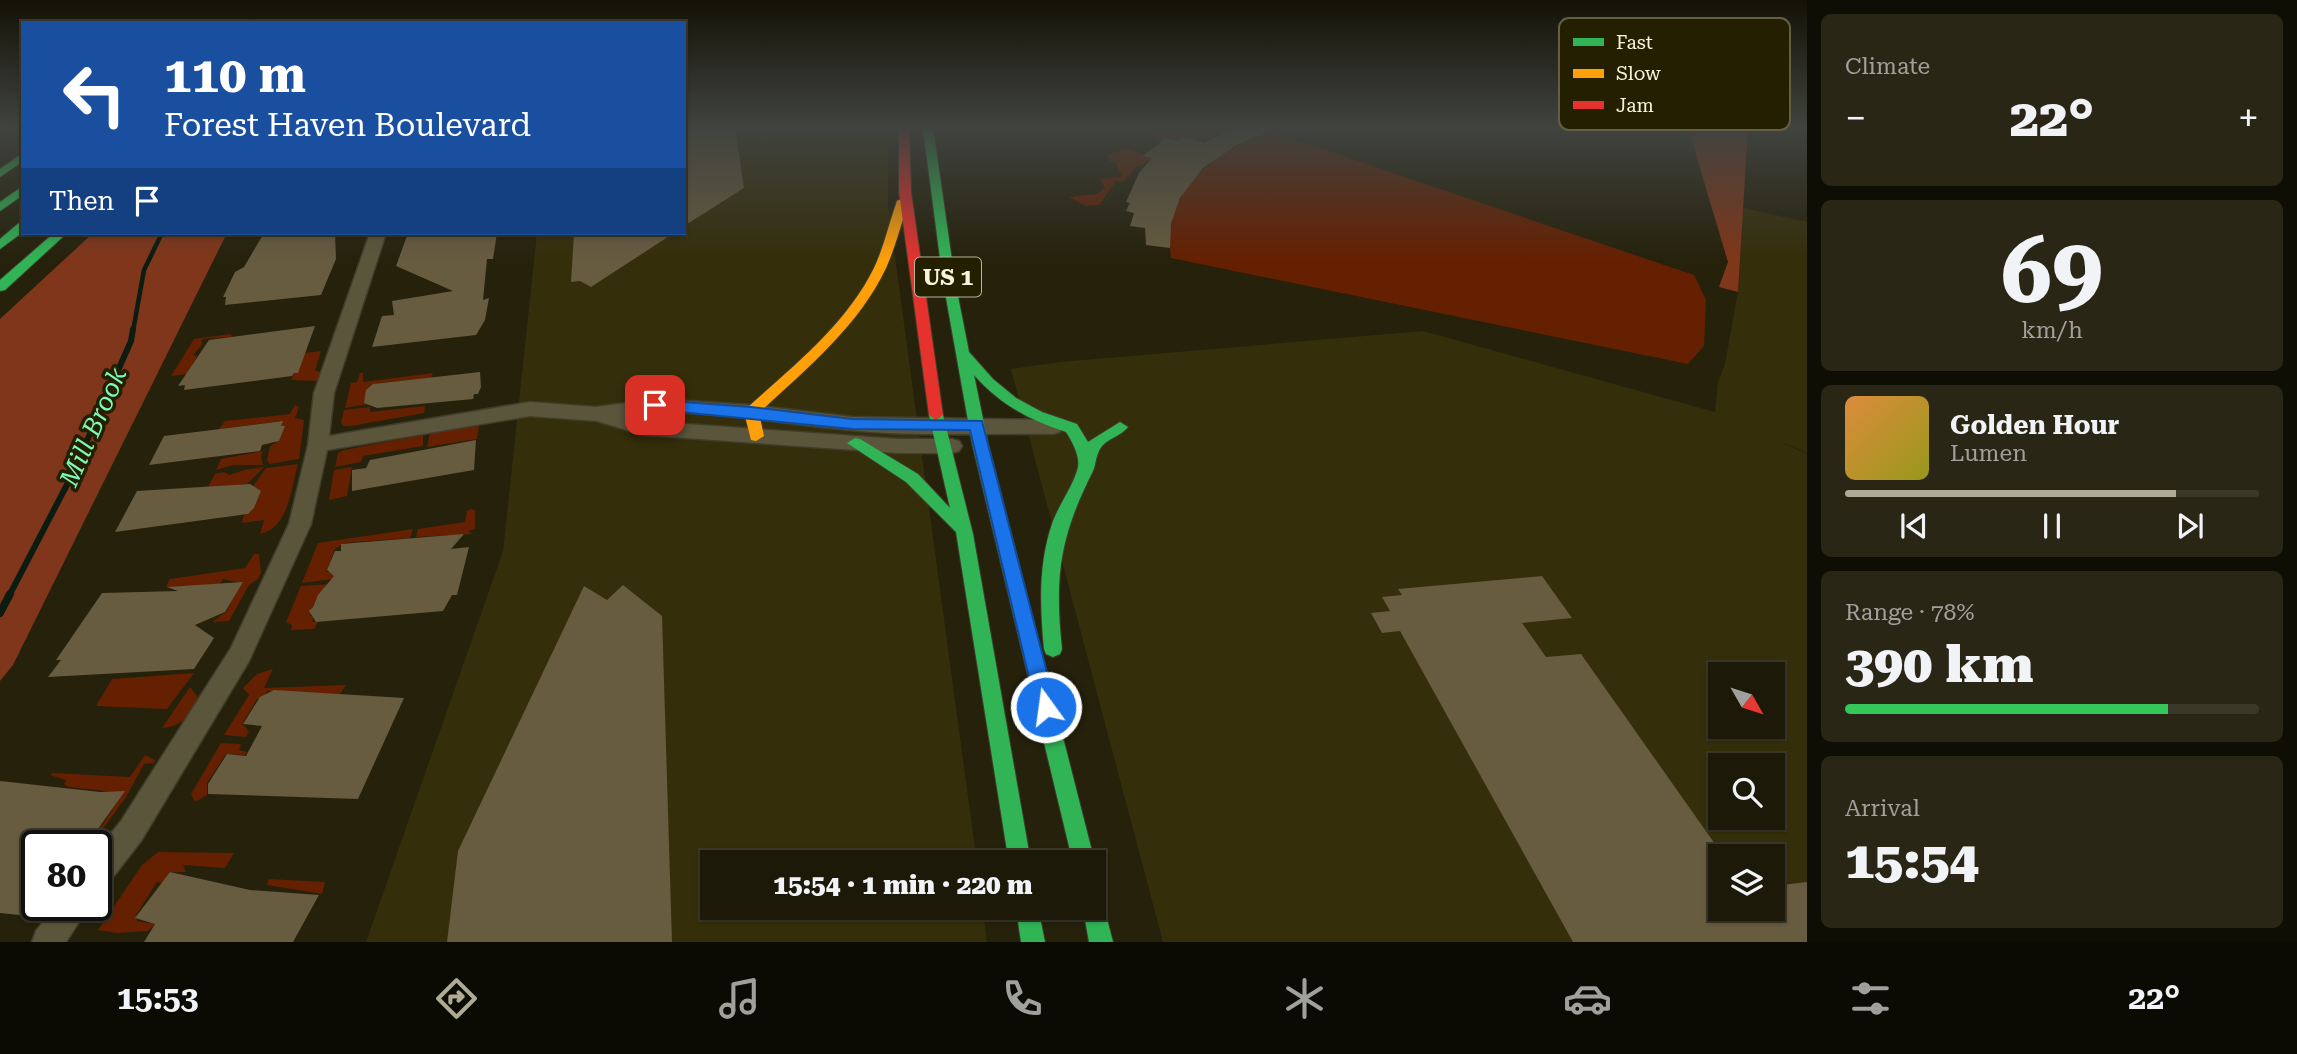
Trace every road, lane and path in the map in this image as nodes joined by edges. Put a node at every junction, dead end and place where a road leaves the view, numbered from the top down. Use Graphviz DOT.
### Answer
graph roads {
  1 [pos="905,172"];
  2 [pos="934,172"];
  3 [pos="21,191"];
  4 [pos="905,192"];
  5 [pos="0,208"];
  6 [pos="21,228"];
  7 [pos="59,235"];
  8 [pos="377,235"];
  9 [pos="0,245"];
  10 [pos="0,287"];
  11 [pos="963,353"];
  12 [pos="751,412"];
  13 [pos="596,414"];
  14 [pos="938,426"];
  15 [pos="1120,427"];
  16 [pos="1072,428"];
  17 [pos="979,434"];
  18 [pos="755,436"];
  19 [pos="855,443"];
  20 [pos="318,444"];
  21 [pos="943,446"];
  22 [pos="1087,468"];
  23 [pos="965,534"];
  24 [pos="1055,666"];
  25 [pos="1058,693"];
  26 [pos="1073,814"];
  27 [pos="1018,850"];
  28 [pos="1081,850"];
  29 [pos="112,855"];
  30 [pos="1029,920"];
  31 [pos="1096,920"];
  32 [pos="63,921"];
  33 [pos="47,942"];
  34 [pos="1033,942"];
  35 [pos="1101,942"];
  1 -- 4 [label="highway, US 1"];
  2 -- 11 [label="highway, US 1"];
  3 -- 5 [label="highway"];
  4 -- 12 [label="highway"];
  4 -- 14 [label="highway, US 1"];
  6 -- 9 [label="highway"];
  7 -- 10 [label="highway"];
  8 -- 20 [label="street"];
  11 -- 16 [label="highway"];
  11 -- 17 [label="highway, US 1"];
  12 -- 13 [label="street"];
  12 -- 14 [label="street"];
  12 -- 18 [label="highway"];
  13 -- 18 [label="street"];
  13 -- 20 [label="street"];
  14 -- 17 [label="street"];
  14 -- 21 [label="highway, US 1"];
  15 -- 22 [label="highway"];
  16 -- 17 [label="street"];
  16 -- 22 [label="highway"];
  17 -- 21 [label="street"];
  17 -- 26 [label="highway, US 1"];
  18 -- 19 [label="street"];
  19 -- 21 [label="street"];
  19 -- 23 [label="highway"];
  20 -- 29 [label="street"];
  21 -- 23 [label="highway, US 1"];
  22 -- 24 [label="highway"];
  23 -- 27 [label="highway, US 1"];
  25 -- 26 [label="highway"];
  26 -- 28 [label="highway, US 1"];
  30 -- 34 [label="highway"];
  31 -- 35 [label="highway"];
  32 -- 33 [label="street"];
}
